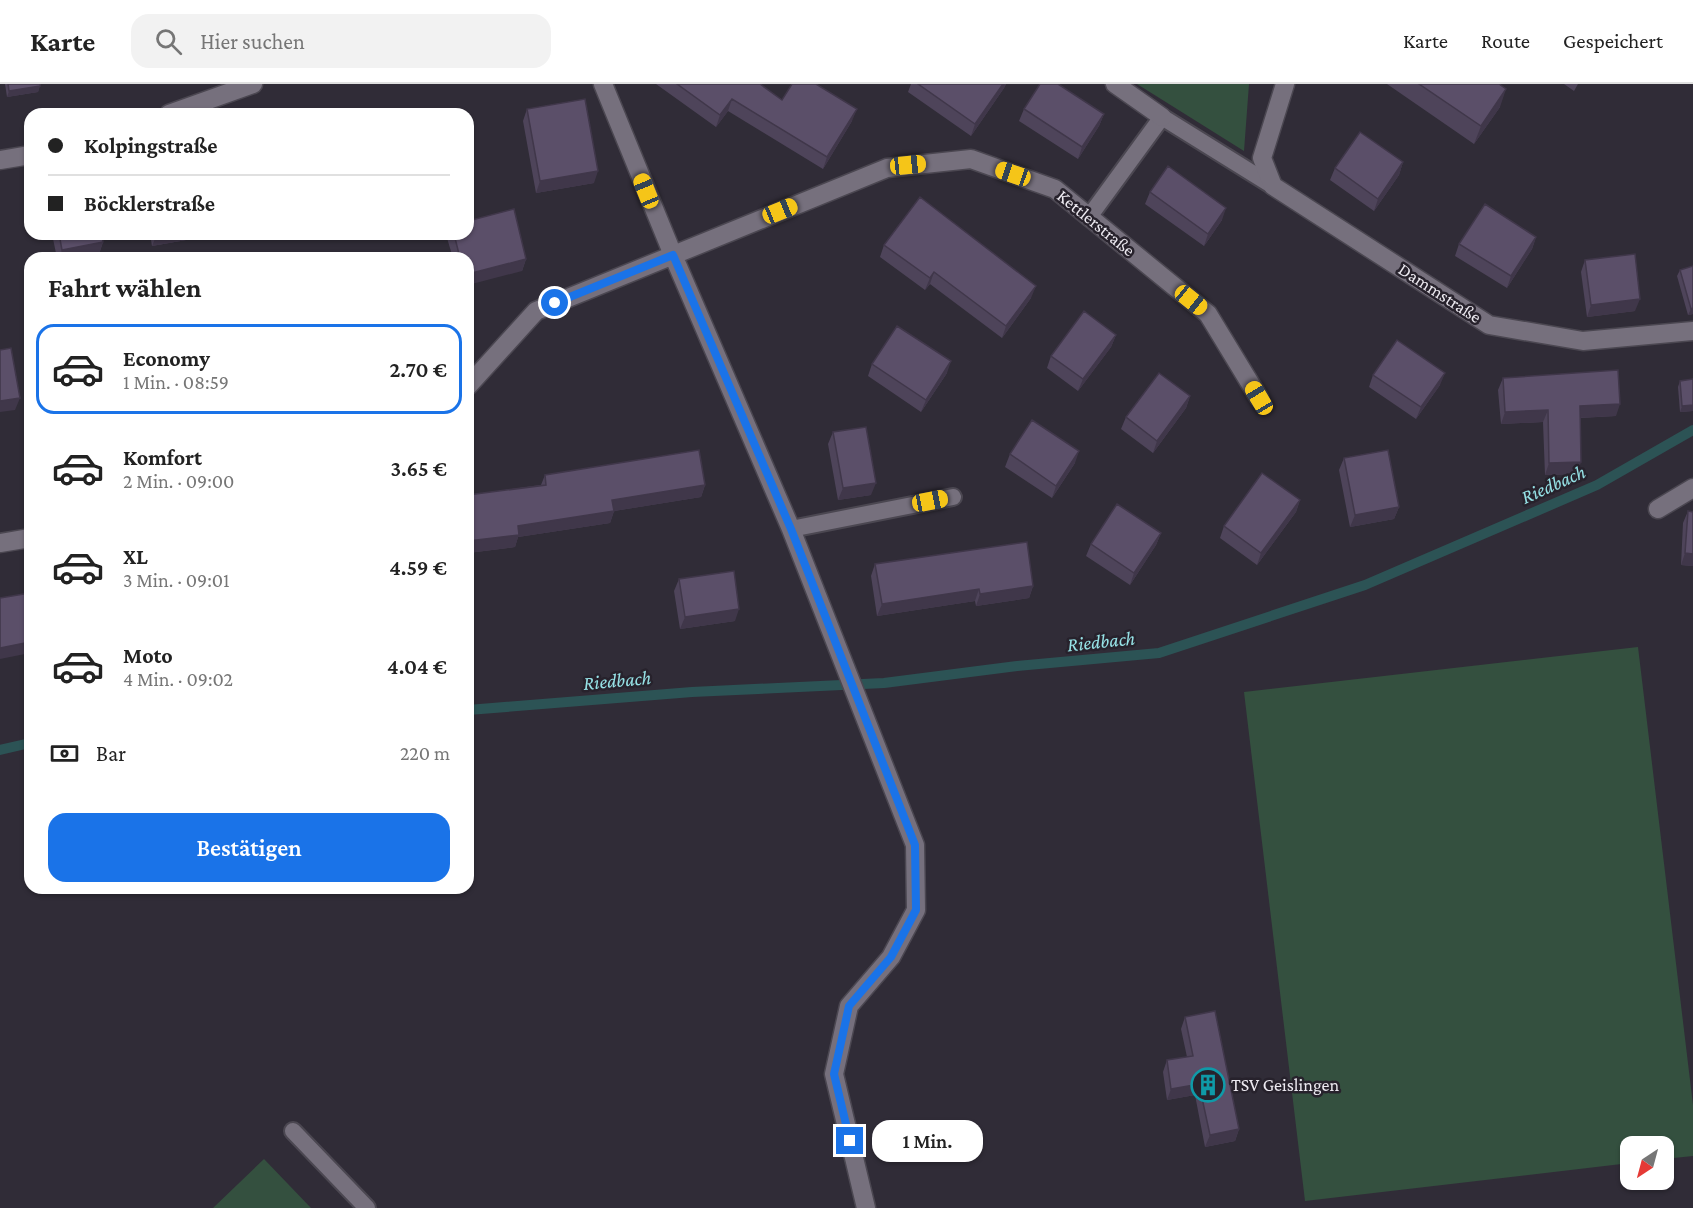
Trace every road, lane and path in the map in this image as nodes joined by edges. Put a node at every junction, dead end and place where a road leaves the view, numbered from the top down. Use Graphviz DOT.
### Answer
graph roads {
  1 [pos="253,84"];
  2 [pos="603,84"];
  3 [pos="1115,84"];
  4 [pos="1285,84"];
  5 [pos="186,108"];
  6 [pos="1162,117"];
  7 [pos="24,156"];
  8 [pos="0,160"];
  9 [pos="1273,186"];
  10 [pos="1089,217"];
  11 [pos="673,255"];
  12 [pos="1693,331"];
  13 [pos="474,379"];
  14 [pos="1259,398"];
  15 [pos="1693,488"];
  16 [pos="953,497"];
  17 [pos="1658,509"];
  18 [pos="791,529"];
  19 [pos="24,539"];
  20 [pos="0,543"];
  21 [pos="293,1131"];
  22 [pos="367,1208"];
  23 [pos="866,1208"];
  1 -- 5 [label="street"];
  2 -- 11 [label="street"];
  3 -- 6 [label="street"];
  4 -- 9 [label="street"];
  6 -- 9 [label="lane"];
  6 -- 10 [label="lane"];
  7 -- 8 [label="street"];
  9 -- 12 [label="street, Dammstraße"];
  10 -- 11 [label="street, Kettlerstraße"];
  10 -- 14 [label="street, Kettlerstraße"];
  11 -- 13 [label="street, Kettlerstraße"];
  11 -- 18 [label="street"];
  15 -- 17 [label="street"];
  16 -- 18 [label="lane"];
  18 -- 23 [label="street"];
  19 -- 20 [label="street"];
  21 -- 22 [label="lane"];
}
